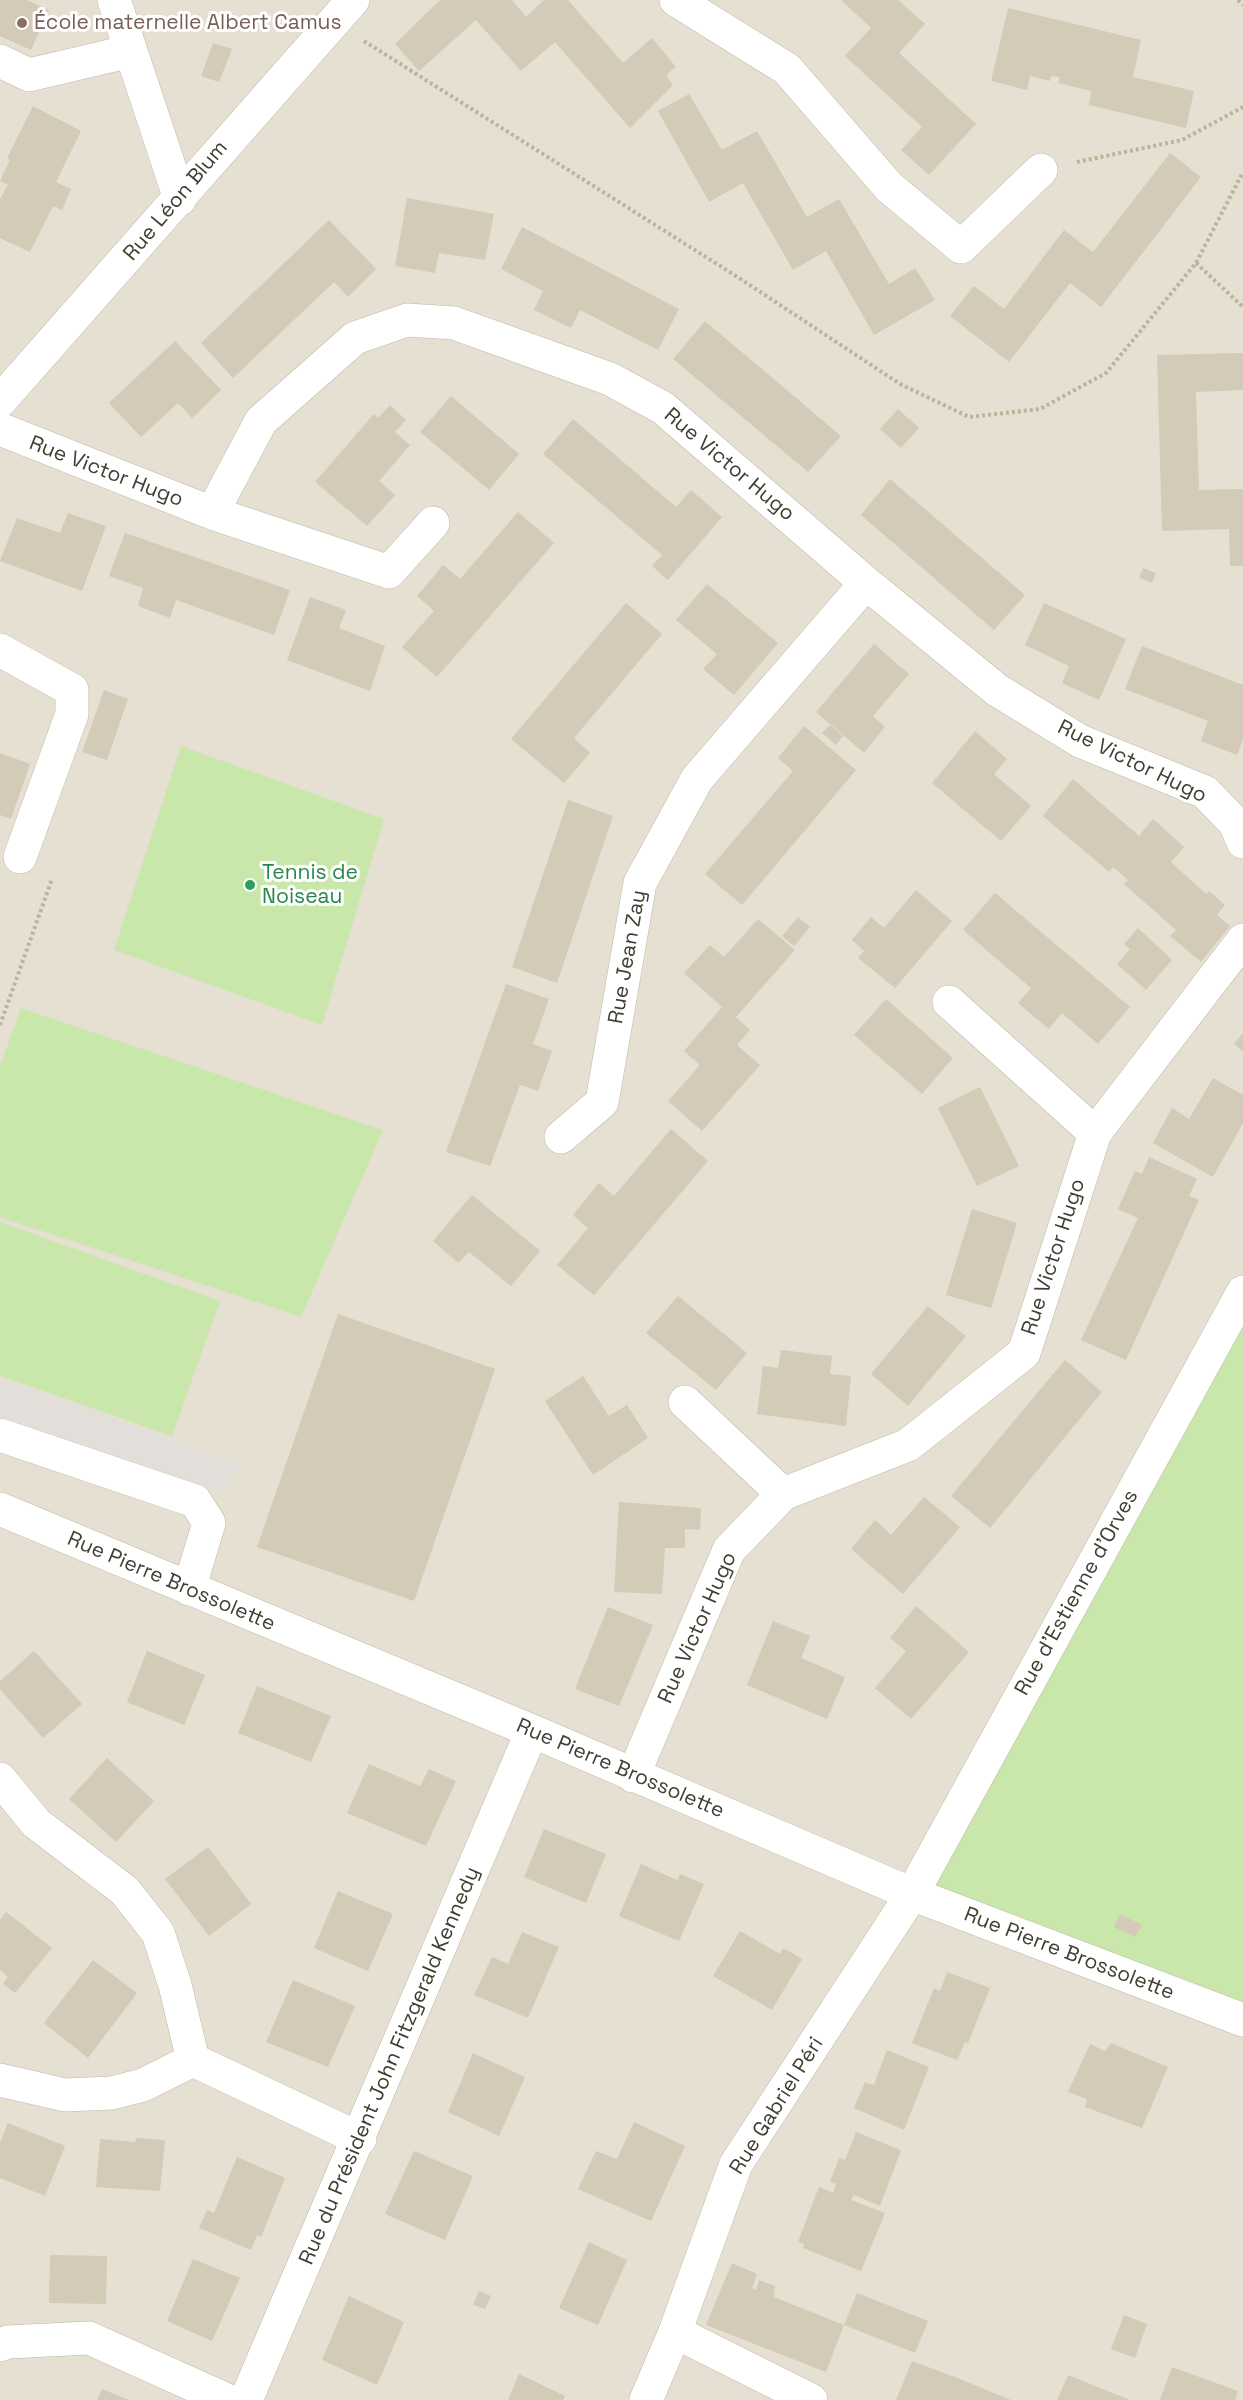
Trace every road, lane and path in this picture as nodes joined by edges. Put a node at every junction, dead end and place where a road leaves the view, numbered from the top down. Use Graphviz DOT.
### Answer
graph roads {
  1 [pos="114,0"];
  2 [pos="676,0"];
  3 [pos="1238,0"];
  4 [pos="1243,5"];
  5 [pos="343,11"];
  6 [pos="130,51"];
  7 [pos="0,61"];
  8 [pos="1243,107"];
  9 [pos="1041,170"];
  10 [pos="1243,172"];
  11 [pos="180,199"];
  12 [pos="1196,263"];
  13 [pos="1243,307"];
  14 [pos="0,401"];
  15 [pos="0,429"];
  16 [pos="212,513"];
  17 [pos="434,523"];
  18 [pos="866,583"];
  19 [pos="0,650"];
  20 [pos="1243,842"];
  21 [pos="20,857"];
  22 [pos="57,867"];
  23 [pos="1243,940"];
  24 [pos="949,1002"];
  25 [pos="0,1025"];
  26 [pos="1095,1133"];
  27 [pos="561,1137"];
  28 [pos="1243,1292"];
  29 [pos="685,1401"];
  30 [pos="0,1435"];
  31 [pos="783,1494"];
  32 [pos="0,1509"];
  33 [pos="189,1589"];
  34 [pos="532,1731"];
  35 [pos="633,1776"];
  36 [pos="0,1779"];
  37 [pos="912,1894"];
  38 [pos="1243,2020"];
  39 [pos="193,2060"];
  40 [pos="0,2080"];
  41 [pos="360,2139"];
  42 [pos="675,2332"];
  43 [pos="0,2345"];
  44 [pos="227,2400"];
  45 [pos="246,2400"];
  46 [pos="646,2400"];
  47 [pos="811,2400"];
  1 -- 6 [label="street"];
  2 -- 9 [label="street"];
  3 -- 4 [label="path"];
  5 -- 11 [label="street, Rue Léon Blum"];
  5 -- 12 [label="path"];
  6 -- 7 [label="street"];
  6 -- 11 [label="street"];
  8 -- 9 [label="path"];
  10 -- 12 [label="path"];
  11 -- 14 [label="street, Rue Léon Blum"];
  12 -- 13 [label="path"];
  15 -- 16 [label="street, Rue Victor Hugo"];
  16 -- 17 [label="street, Rue Victor Hugo"];
  16 -- 18 [label="street, Rue Victor Hugo"];
  18 -- 20 [label="street, Rue Victor Hugo"];
  18 -- 27 [label="street, Rue Jean Zay"];
  19 -- 21 [label="street"];
  22 -- 25 [label="path"];
  23 -- 26 [label="street, Rue Victor Hugo"];
  24 -- 26 [label="street"];
  26 -- 31 [label="street, Rue Victor Hugo"];
  28 -- 37 [label="street, Rue d'Estienne d'Orves"];
  29 -- 31 [label="street"];
  30 -- 33 [label="street"];
  31 -- 35 [label="street, Rue Victor Hugo"];
  32 -- 33 [label="street, Rue Pierre Brossolette"];
  33 -- 34 [label="street, Rue Pierre Brossolette"];
  34 -- 35 [label="street, Rue Pierre Brossolette"];
  34 -- 41 [label="street, Rue du Président John Fitzgerald Kennedy"];
  35 -- 37 [label="street, Rue Pierre Brossolette"];
  36 -- 39 [label="street"];
  37 -- 38 [label="street, Rue Pierre Brossolette"];
  37 -- 42 [label="street, Rue Gabriel Péri"];
  39 -- 40 [label="street"];
  39 -- 41 [label="street"];
  41 -- 45 [label="street, Rue du Président John Fitzgerald Kennedy"];
  42 -- 46 [label="street, Rue Gabriel Péri"];
  42 -- 47 [label="street"];
  43 -- 44 [label="street"];
}
